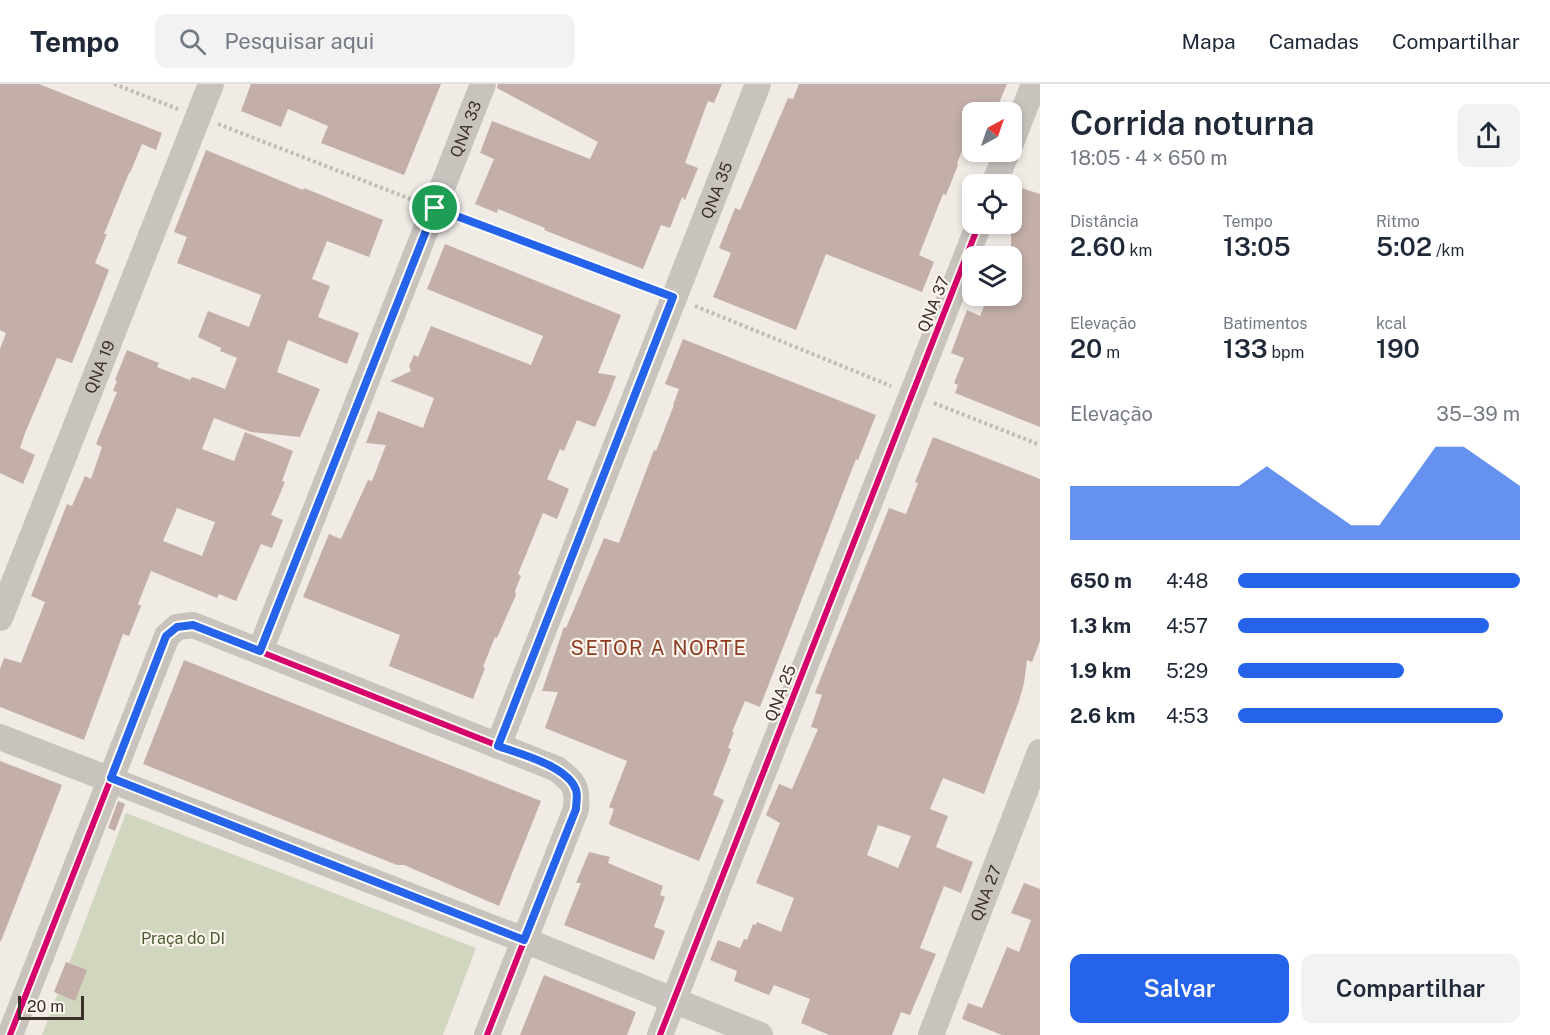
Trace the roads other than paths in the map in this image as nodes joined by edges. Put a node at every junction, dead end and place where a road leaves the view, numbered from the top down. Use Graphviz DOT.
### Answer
graph roads {
  1 [pos="211,84"];
  2 [pos="483,84"];
  3 [pos="758,84"];
  4 [pos="1034,84"];
  5 [pos="1022,114"];
  6 [pos="975,234"];
  7 [pos="912,395"];
  8 [pos="0,618"];
  9 [pos="260,651"];
  10 [pos="0,736"];
  11 [pos="498,746"];
  12 [pos="1040,752"];
  13 [pos="111,778"];
  14 [pos="524,940"];
  15 [pos="674,1001"];
  16 [pos="10,1035"];
  17 [pos="487,1035"];
  18 [pos="660,1035"];
  19 [pos="760,1035"];
  20 [pos="931,1035"];
  1 -- 8 [label="street, QNA 19"];
  2 -- 9 [label="street, QNA 33"];
  3 -- 11 [label="street, QNA 35"];
  4 -- 5 [label="street"];
  6 -- 7 [label="street, QNA 37"];
  7 -- 15 [label="street, QNA 25"];
  9 -- 11 [label="street"];
  9 -- 13 [label="street"];
  10 -- 13 [label="street"];
  11 -- 14 [label="street"];
  12 -- 20 [label="street, QNA 27"];
  13 -- 14 [label="street"];
  13 -- 16 [label="street"];
  14 -- 15 [label="street"];
  14 -- 17 [label="street"];
  15 -- 18 [label="street, QNA 25"];
  15 -- 19 [label="street"];
}
